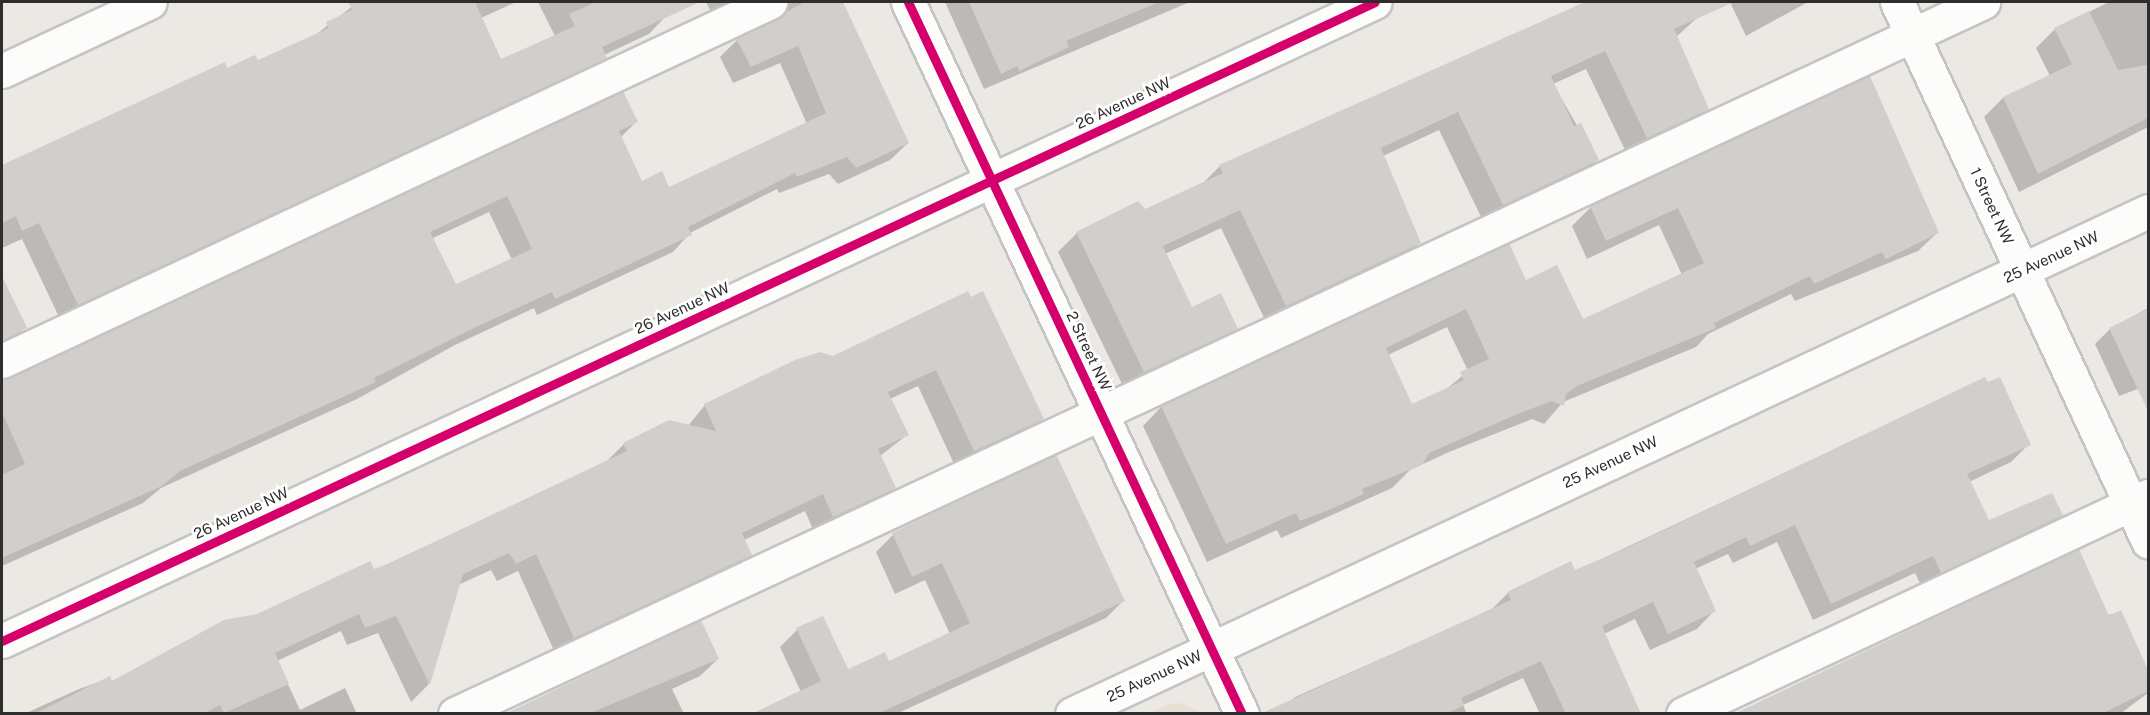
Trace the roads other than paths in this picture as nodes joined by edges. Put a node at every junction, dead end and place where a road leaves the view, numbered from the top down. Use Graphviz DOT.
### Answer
graph roads {
  1 [pos="150,2"];
  2 [pos="770,2"];
  3 [pos="908,2"];
  4 [pos="1375,2"];
  5 [pos="1898,2"];
  6 [pos="1983,2"];
  7 [pos="1913,35"];
  8 [pos="2,71"];
  9 [pos="992,180"];
  10 [pos="2148,211"];
  11 [pos="2022,270"];
  12 [pos="2,361"];
  13 [pos="1102,414"];
  14 [pos="2140,500"];
  15 [pos="2148,541"];
  16 [pos="2,641"];
  17 [pos="1212,649"];
  18 [pos="455,714"];
  19 [pos="1072,714"];
  20 [pos="1242,714"];
  21 [pos="1683,714"];
  1 -- 8 [label="street"];
  2 -- 12 [label="street"];
  3 -- 9 [label="street, 2 Street NW"];
  4 -- 9 [label="street, 26 Avenue NW"];
  5 -- 7 [label="street, 1 Street NW"];
  6 -- 7 [label="street"];
  7 -- 11 [label="street, 1 Street NW"];
  7 -- 13 [label="street"];
  9 -- 13 [label="street, 2 Street NW"];
  9 -- 16 [label="street, 26 Avenue NW"];
  10 -- 11 [label="street, 25 Avenue NW"];
  11 -- 14 [label="street, 1 Street NW"];
  11 -- 17 [label="street, 25 Avenue NW"];
  13 -- 17 [label="street, 2 Street NW"];
  13 -- 18 [label="street"];
  14 -- 15 [label="street, 1 Street NW"];
  14 -- 21 [label="street"];
  17 -- 19 [label="street, 25 Avenue NW"];
  17 -- 20 [label="street, 2 Street NW"];
}
